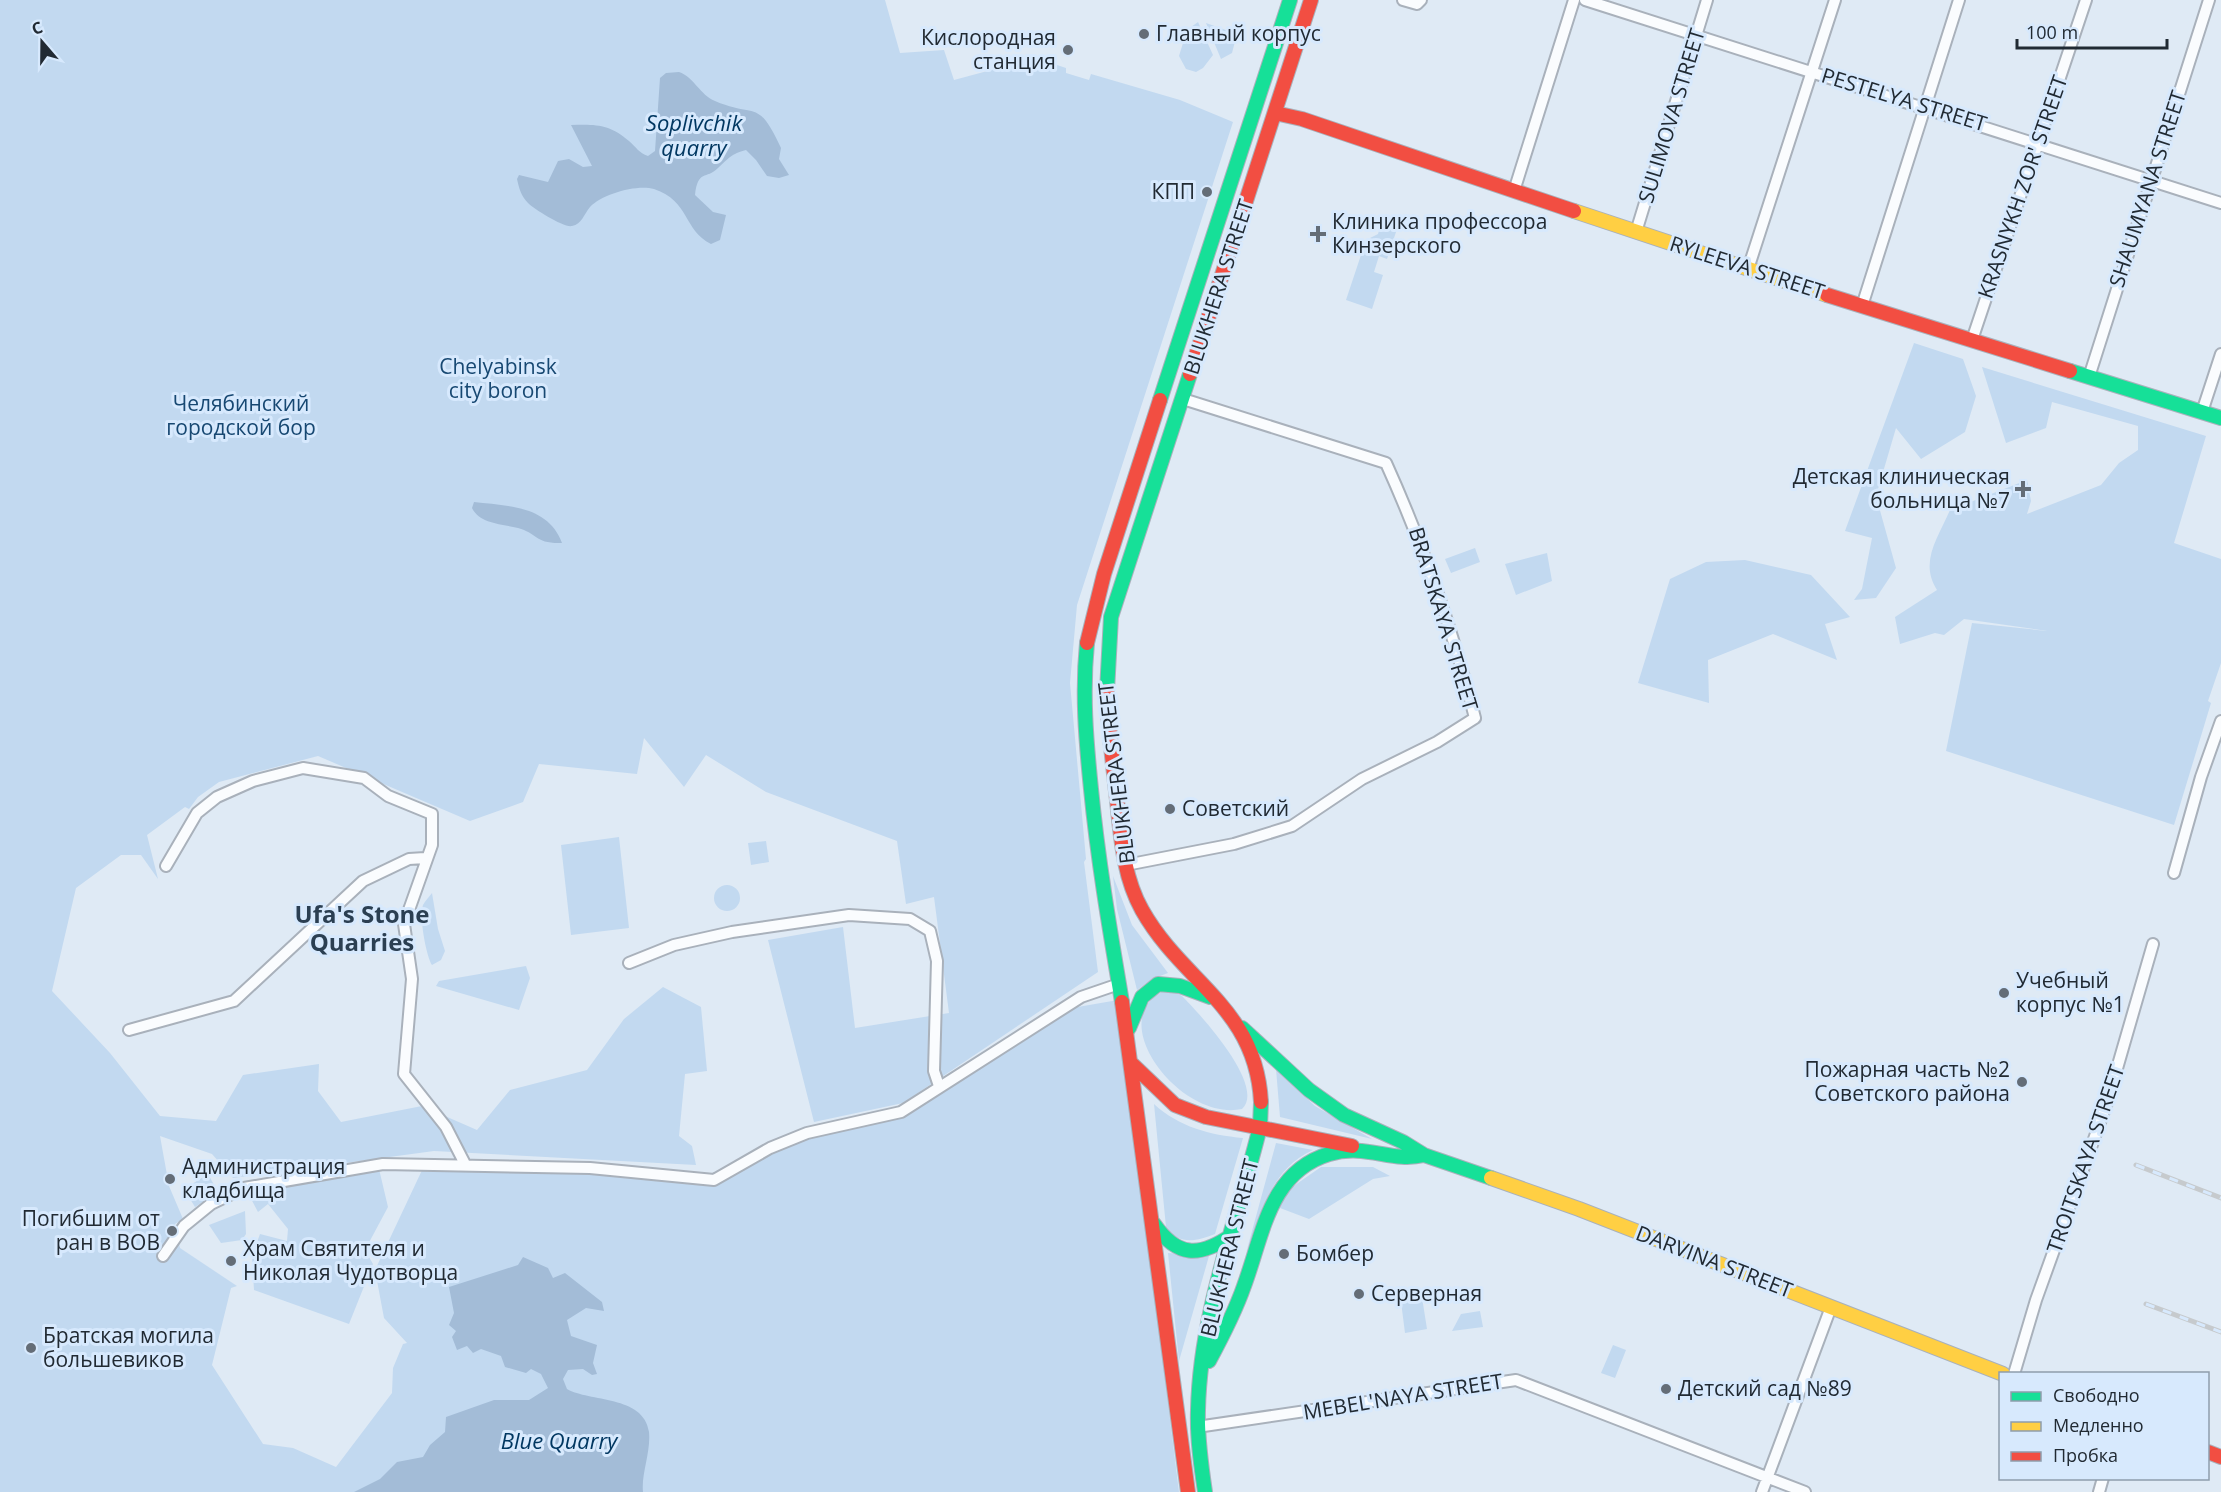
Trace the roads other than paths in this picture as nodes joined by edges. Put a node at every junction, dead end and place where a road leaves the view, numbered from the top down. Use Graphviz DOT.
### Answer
graph roads {
  1 [pos="1290,0"];
  2 [pos="1311,0"];
  3 [pos="1403,0"];
  4 [pos="1421,0"];
  5 [pos="1574,0"];
  6 [pos="1585,0"];
  7 [pos="1707,0"];
  8 [pos="1835,0"];
  9 [pos="1959,0"];
  10 [pos="2086,0"];
  11 [pos="2208,0"];
  12 [pos="2214,0"];
  13 [pos="2221,2"];
  14 [pos="1696,36"];
  15 [pos="1811,71"];
  16 [pos="1255,105"];
  17 [pos="1923,108"];
  18 [pos="1275,113"];
  19 [pos="2038,146"];
  20 [pos="2152,179"];
  21 [pos="1515,191"];
  22 [pos="2221,203"];
  23 [pos="1636,232"];
  24 [pos="1748,269"];
  25 [pos="1862,306"];
  26 [pos="1972,340"];
  27 [pos="2221,354"];
  28 [pos="2089,377"];
  29 [pos="1183,399"];
  30 [pos="2202,412"];
  31 [pos="2221,418"];
  32 [pos="2221,721"];
  33 [pos="425,858"];
  34 [pos="1126,865"];
  35 [pos="166,866"];
  36 [pos="2174,873"];
  37 [pos="2153,944"];
  38 [pos="629,963"];
  39 [pos="1119,984"];
  40 [pos="1215,999"];
  41 [pos="1237,1023"];
  42 [pos="129,1030"];
  43 [pos="1128,1035"];
  44 [pos="1131,1063"];
  45 [pos="939,1086"];
  46 [pos="1260,1126"];
  47 [pos="1368,1150"];
  48 [pos="1424,1155"];
  49 [pos="465,1164"];
  50 [pos="1153,1222"];
  51 [pos="1232,1235"];
  52 [pos="163,1256"];
  53 [pos="1832,1307"];
  54 [pos="1999,1372"];
  55 [pos="2015,1372"];
  56 [pos="1201,1376"];
  57 [pos="1197,1427"];
  58 [pos="1767,1479"];
  59 [pos="1188,1492"];
  60 [pos="1204,1492"];
  61 [pos="1762,1492"];
  62 [pos="1805,1492"];
  1 -- 16 [label="main road, BLUKHERA STREET"];
  2 -- 18 [label="main road, BLUKHERA STREET"];
  3 -- 4 [label="street"];
  5 -- 21 [label="street"];
  6 -- 14 [label="street, PESTELYA STREET"];
  7 -- 14 [label="street, SULIMOVA STREET"];
  8 -- 15 [label="street"];
  9 -- 17 [label="street"];
  10 -- 19 [label="street, KRASNYKH ZOR' STREET"];
  11 -- 20 [label="street, SHAUMYANA STREET"];
  12 -- 13 [label="street"];
  14 -- 15 [label="street, PESTELYA STREET"];
  14 -- 23 [label="street, SULIMOVA STREET"];
  15 -- 17 [label="street, PESTELYA STREET"];
  15 -- 24 [label="street"];
  16 -- 18 [label="main road, RYLEEVA STREET"];
  16 -- 39 [label="main road, BLUKHERA STREET"];
  17 -- 19 [label="street, PESTELYA STREET"];
  17 -- 25 [label="street"];
  18 -- 21 [label="main road, RYLEEVA STREET"];
  18 -- 29 [label="main road, BLUKHERA STREET"];
  19 -- 20 [label="street, PESTELYA STREET"];
  19 -- 26 [label="street, KRASNYKH ZOR' STREET"];
  20 -- 22 [label="street, PESTELYA STREET"];
  20 -- 28 [label="street, SHAUMYANA STREET"];
  21 -- 23 [label="main road, RYLEEVA STREET"];
  23 -- 24 [label="main road, RYLEEVA STREET"];
  24 -- 25 [label="main road, RYLEEVA STREET"];
  25 -- 26 [label="main road, RYLEEVA STREET"];
  26 -- 28 [label="main road, RYLEEVA STREET"];
  27 -- 30 [label="street"];
  28 -- 30 [label="main road, RYLEEVA STREET"];
  29 -- 34 [label="main road, BLUKHERA STREET"];
  29 -- 34 [label="street, BRATSKAYA STREET"];
  30 -- 31 [label="main road, RYLEEVA STREET"];
  32 -- 36 [label="street"];
  33 -- 35 [label="street"];
  33 -- 42 [label="street"];
  33 -- 49 [label="street"];
  34 -- 40 [label="main road, BLUKHERA STREET"];
  37 -- 55 [label="street, TROITSKAYA STREET"];
  38 -- 45 [label="street"];
  39 -- 43 [label="main road, BLUKHERA STREET"];
  39 -- 45 [label="street"];
  40 -- 41 [label="main road, BLUKHERA STREET"];
  40 -- 43 [label="main road"];
  41 -- 46 [label="main road, BLUKHERA STREET"];
  41 -- 48 [label="main road, DARVINA STREET"];
  43 -- 44 [label="main road, BLUKHERA STREET"];
  44 -- 46 [label="main road"];
  44 -- 50 [label="main road, BLUKHERA STREET"];
  45 -- 49 [label="street"];
  46 -- 47 [label="main road"];
  46 -- 51 [label="main road, BLUKHERA STREET"];
  47 -- 48 [label="main road, DARVINA STREET"];
  47 -- 56 [label="main road, DARVINA STREET"];
  48 -- 53 [label="main road, DARVINA STREET"];
  49 -- 52 [label="street"];
  50 -- 51 [label="main road"];
  50 -- 59 [label="main road, BLUKHERA STREET"];
  51 -- 56 [label="main road, BLUKHERA STREET"];
  53 -- 54 [label="main road, DARVINA STREET"];
  53 -- 58 [label="street"];
  56 -- 57 [label="main road, BLUKHERA STREET"];
  57 -- 58 [label="street, MEBEL'NAYA STREET"];
  57 -- 60 [label="main road, BLUKHERA STREET"];
  58 -- 61 [label="street"];
  58 -- 62 [label="street, MEBEL'NAYA STREET"];
}
